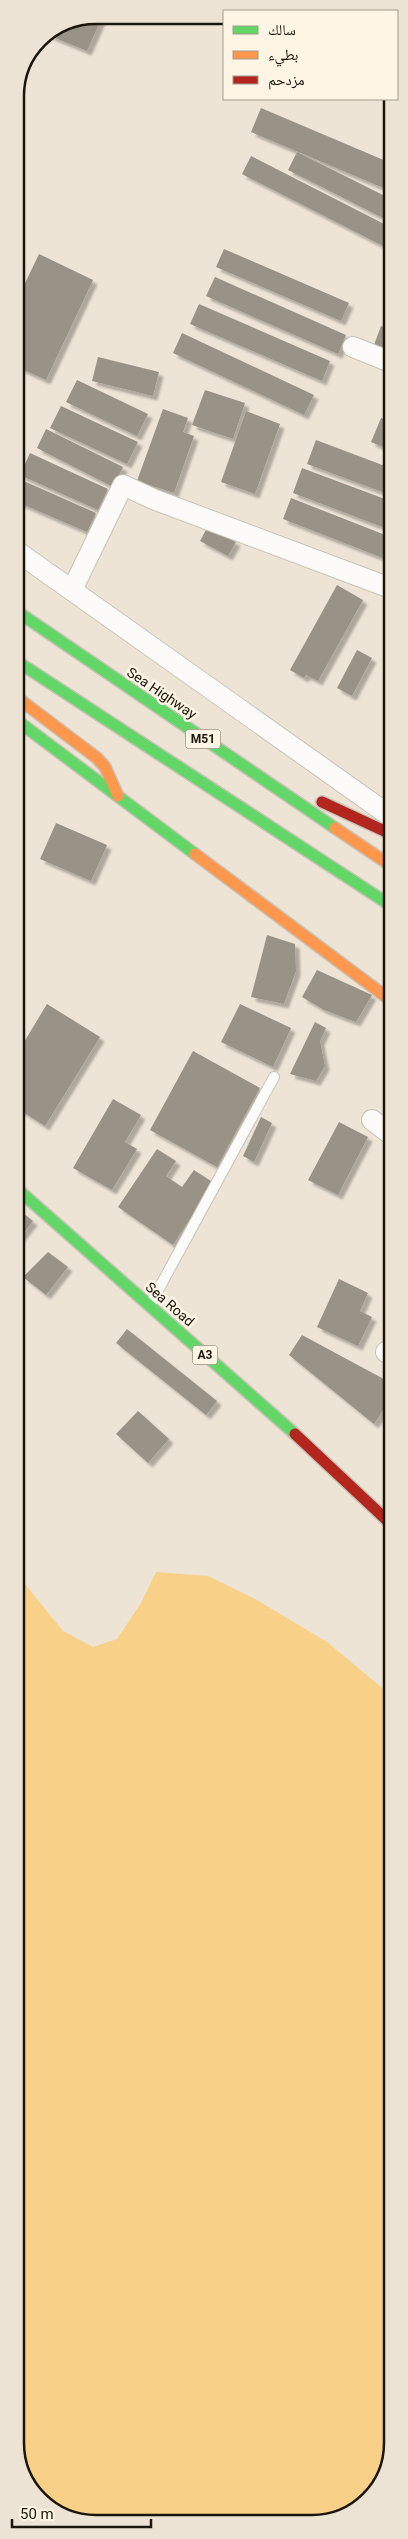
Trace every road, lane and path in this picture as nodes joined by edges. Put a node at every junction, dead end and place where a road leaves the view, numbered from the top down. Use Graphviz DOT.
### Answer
graph roads {
  1 [pos="353,348"];
  2 [pos="384,360"];
  3 [pos="24,556"];
  4 [pos="384,586"];
  5 [pos="72,590"];
  6 [pos="24,616"];
  7 [pos="24,666"];
  8 [pos="24,703"];
  9 [pos="24,726"];
  10 [pos="236,762"];
  11 [pos="118,796"];
  12 [pos="384,812"];
  13 [pos="384,831"];
  14 [pos="384,861"];
  15 [pos="384,901"];
  16 [pos="384,995"];
  17 [pos="274,1077"];
  18 [pos="372,1120"];
  19 [pos="384,1129"];
  20 [pos="24,1195"];
  21 [pos="150,1306"];
  22 [pos="384,1518"];
  1 -- 2 [label="street"];
  3 -- 5 [label="street"];
  4 -- 5 [label="street"];
  5 -- 12 [label="street"];
  6 -- 10 [label="main road, Sea Highway / M51"];
  7 -- 15 [label="main road, M51"];
  8 -- 11 [label="main road"];
  9 -- 11 [label="main road"];
  10 -- 13 [label="main road"];
  10 -- 14 [label="main road, Sea Highway / M51"];
  11 -- 16 [label="main road"];
  17 -- 21 [label="lane"];
  18 -- 19 [label="street"];
  20 -- 21 [label="main road, Sea Road / A3"];
  21 -- 22 [label="main road, Sea Road / A3"];
}
